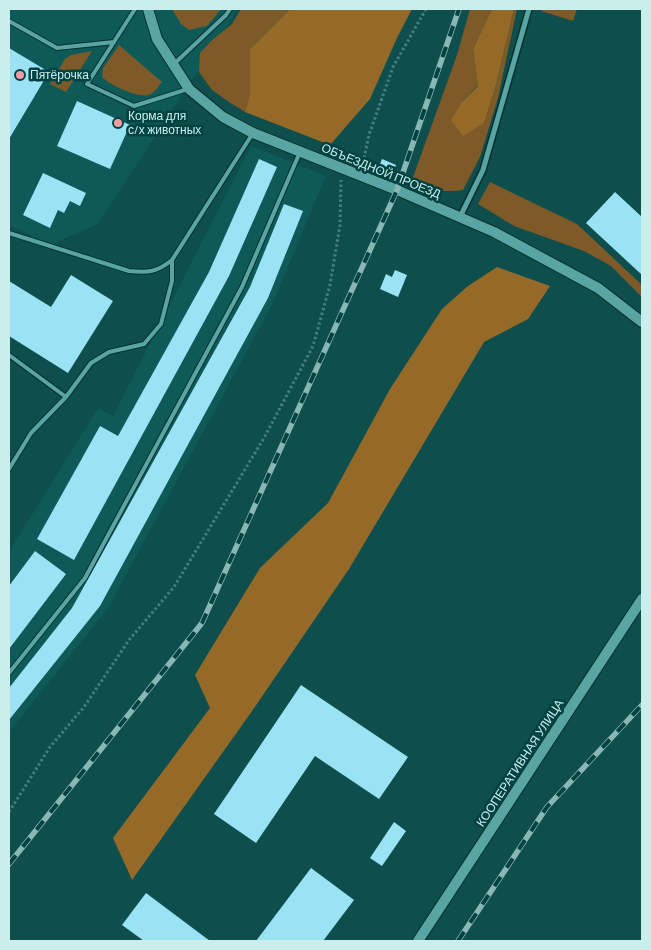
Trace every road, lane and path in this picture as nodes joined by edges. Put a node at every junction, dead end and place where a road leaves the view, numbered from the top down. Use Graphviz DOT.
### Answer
graph roads {
  1 [pos="135,9"];
  2 [pos="148,9"];
  3 [pos="230,9"];
  4 [pos="426,9"];
  5 [pos="528,9"];
  6 [pos="9,21"];
  7 [pos="114,42"];
  8 [pos="173,64"];
  9 [pos="189,89"];
  10 [pos="253,133"];
  11 [pos="300,152"];
  12 [pos="341,168"];
  13 [pos="360,176"];
  14 [pos="460,217"];
  15 [pos="9,233"];
  16 [pos="172,260"];
  17 [pos="642,322"];
  18 [pos="9,355"];
  19 [pos="66,397"];
  20 [pos="9,469"];
  21 [pos="642,599"];
  22 [pos="9,672"];
  23 [pos="9,812"];
  24 [pos="418,941"];
  1 -- 7 [label="lane"];
  2 -- 8 [label="main road, ОБЪЕЗДНОЙ ПРОЕЗД"];
  3 -- 8 [label="lane"];
  4 -- 13 [label="path"];
  5 -- 14 [label="street"];
  6 -- 7 [label="lane"];
  7 -- 9 [label="lane"];
  8 -- 9 [label="main road, ОБЪЕЗДНОЙ ПРОЕЗД"];
  9 -- 10 [label="main road, ОБЪЕЗДНОЙ ПРОЕЗД"];
  10 -- 11 [label="main road, ОБЪЕЗДНОЙ ПРОЕЗД"];
  10 -- 16 [label="lane"];
  11 -- 12 [label="main road, ОБЪЕЗДНОЙ ПРОЕЗД"];
  11 -- 22 [label="lane"];
  12 -- 13 [label="main road, ОБЪЕЗДНОЙ ПРОЕЗД"];
  12 -- 23 [label="path"];
  13 -- 14 [label="main road, ОБЪЕЗДНОЙ ПРОЕЗД"];
  14 -- 17 [label="main road, ОБЪЕЗДНОЙ ПРОЕЗД"];
  15 -- 16 [label="lane"];
  16 -- 19 [label="lane"];
  18 -- 19 [label="lane"];
  19 -- 20 [label="lane"];
  21 -- 24 [label="main road, КООПЕРАТИВНАЯ УЛИЦА"];
}
